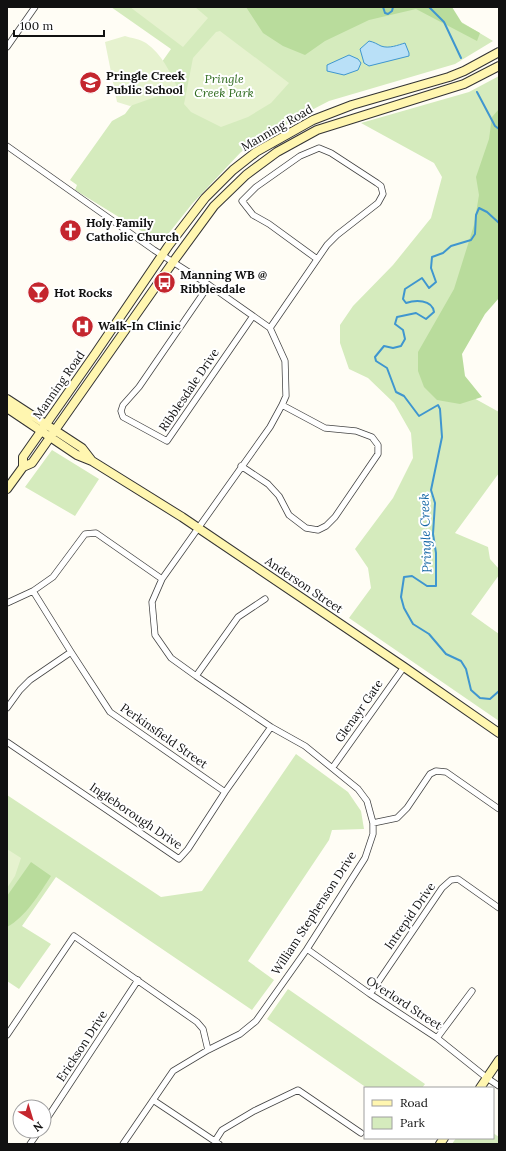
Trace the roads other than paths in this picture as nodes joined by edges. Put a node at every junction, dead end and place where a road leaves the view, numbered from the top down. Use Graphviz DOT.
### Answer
graph roads {
  1 [pos="35,7"];
  2 [pos="7,47"];
  3 [pos="499,52"];
  4 [pos="499,66"];
  5 [pos="7,146"];
  6 [pos="162,256"];
  7 [pos="317,259"];
  8 [pos="173,262"];
  9 [pos="209,285"];
  10 [pos="253,316"];
  11 [pos="270,328"];
  12 [pos="7,399"];
  13 [pos="282,405"];
  14 [pos="7,408"];
  15 [pos="46,424"];
  16 [pos="55,430"];
  17 [pos="40,431"];
  18 [pos="50,438"];
  19 [pos="92,461"];
  20 [pos="241,466"];
  21 [pos="23,467"];
  22 [pos="7,489"];
  23 [pos="197,528"];
  24 [pos="162,579"];
  25 [pos="33,591"];
  26 [pos="265,600"];
  27 [pos="7,603"];
  28 [pos="71,652"];
  29 [pos="404,667"];
  30 [pos="196,676"];
  31 [pos="7,708"];
  32 [pos="272,726"];
  33 [pos="499,733"];
  34 [pos="7,742"];
  35 [pos="333,767"];
  36 [pos="224,792"];
  37 [pos="499,809"];
  38 [pos="373,823"];
  39 [pos="499,908"];
  40 [pos="307,949"];
  41 [pos="138,980"];
  42 [pos="472,991"];
  43 [pos="370,994"];
  44 [pos="7,1035"];
  45 [pos="437,1038"];
  46 [pos="208,1050"];
  47 [pos="499,1060"];
  48 [pos="487,1078"];
  49 [pos="499,1086"];
  50 [pos="481,1087"];
  51 [pos="153,1100"];
  52 [pos="52,1111"];
  53 [pos="361,1133"];
  54 [pos="217,1143"];
  55 [pos="123,1144"];
  1 -- 2 [label="street"];
  3 -- 6 [label="main road, Manning Road"];
  4 -- 8 [label="main road, Manning Road"];
  5 -- 6 [label="street"];
  6 -- 8 [label="street"];
  6 -- 15 [label="main road, Manning Road"];
  7 -- 7 [label="street"];
  7 -- 11 [label="street"];
  8 -- 9 [label="street"];
  8 -- 16 [label="main road, Manning Road"];
  9 -- 10 [label="street"];
  9 -- 10 [label="street, Ribblesdale Drive"];
  10 -- 11 [label="street"];
  11 -- 13 [label="street"];
  12 -- 15 [label="main road, Anderson Street"];
  13 -- 20 [label="street"];
  13 -- 20 [label="street"];
  14 -- 17 [label="main road, Anderson Street"];
  15 -- 16 [label="main road, Anderson Street"];
  15 -- 17 [label="main road, Manning Road"];
  16 -- 18 [label="main road, Manning Road"];
  16 -- 19 [label="main road, Anderson Street"];
  17 -- 18 [label="main road, Anderson Street"];
  17 -- 21 [label="main road, Manning Road"];
  18 -- 19 [label="main road, Anderson Street"];
  18 -- 21 [label="main road, Manning Road"];
  19 -- 23 [label="main road, Anderson Street"];
  20 -- 23 [label="street"];
  21 -- 22 [label="main road, Manning Road"];
  23 -- 24 [label="street, William Stephenson Drive"];
  23 -- 29 [label="main road, Anderson Street"];
  24 -- 25 [label="street"];
  24 -- 30 [label="street, William Stephenson Drive"];
  25 -- 27 [label="street"];
  25 -- 28 [label="street, Perkinsfield Street"];
  26 -- 30 [label="street"];
  28 -- 31 [label="street"];
  28 -- 36 [label="street, Perkinsfield Street"];
  29 -- 33 [label="main road, Anderson Street"];
  29 -- 35 [label="street, Glenayr Gate"];
  30 -- 32 [label="street, William Stephenson Drive"];
  32 -- 35 [label="street, William Stephenson Drive"];
  32 -- 36 [label="street, Ingleborough Drive"];
  34 -- 36 [label="street, Ingleborough Drive"];
  35 -- 38 [label="street, William Stephenson Drive"];
  37 -- 38 [label="street"];
  38 -- 40 [label="street, William Stephenson Drive"];
  39 -- 43 [label="street, Intrepid Drive"];
  40 -- 43 [label="street, Overlord Street"];
  40 -- 46 [label="street, William Stephenson Drive"];
  41 -- 44 [label="street"];
  41 -- 46 [label="street"];
  41 -- 52 [label="street, Erickson Drive"];
  42 -- 45 [label="street"];
  43 -- 45 [label="street, Overlord Street"];
  45 -- 48 [label="street, Overlord Street"];
  46 -- 51 [label="street, William Stephenson Drive"];
  47 -- 48 [label="main road"];
  48 -- 49 [label="street, Overlord Street"];
  48 -- 50 [label="main road"];
  51 -- 54 [label="street"];
  51 -- 55 [label="street, William Stephenson Drive"];
  53 -- 54 [label="street"];
}
